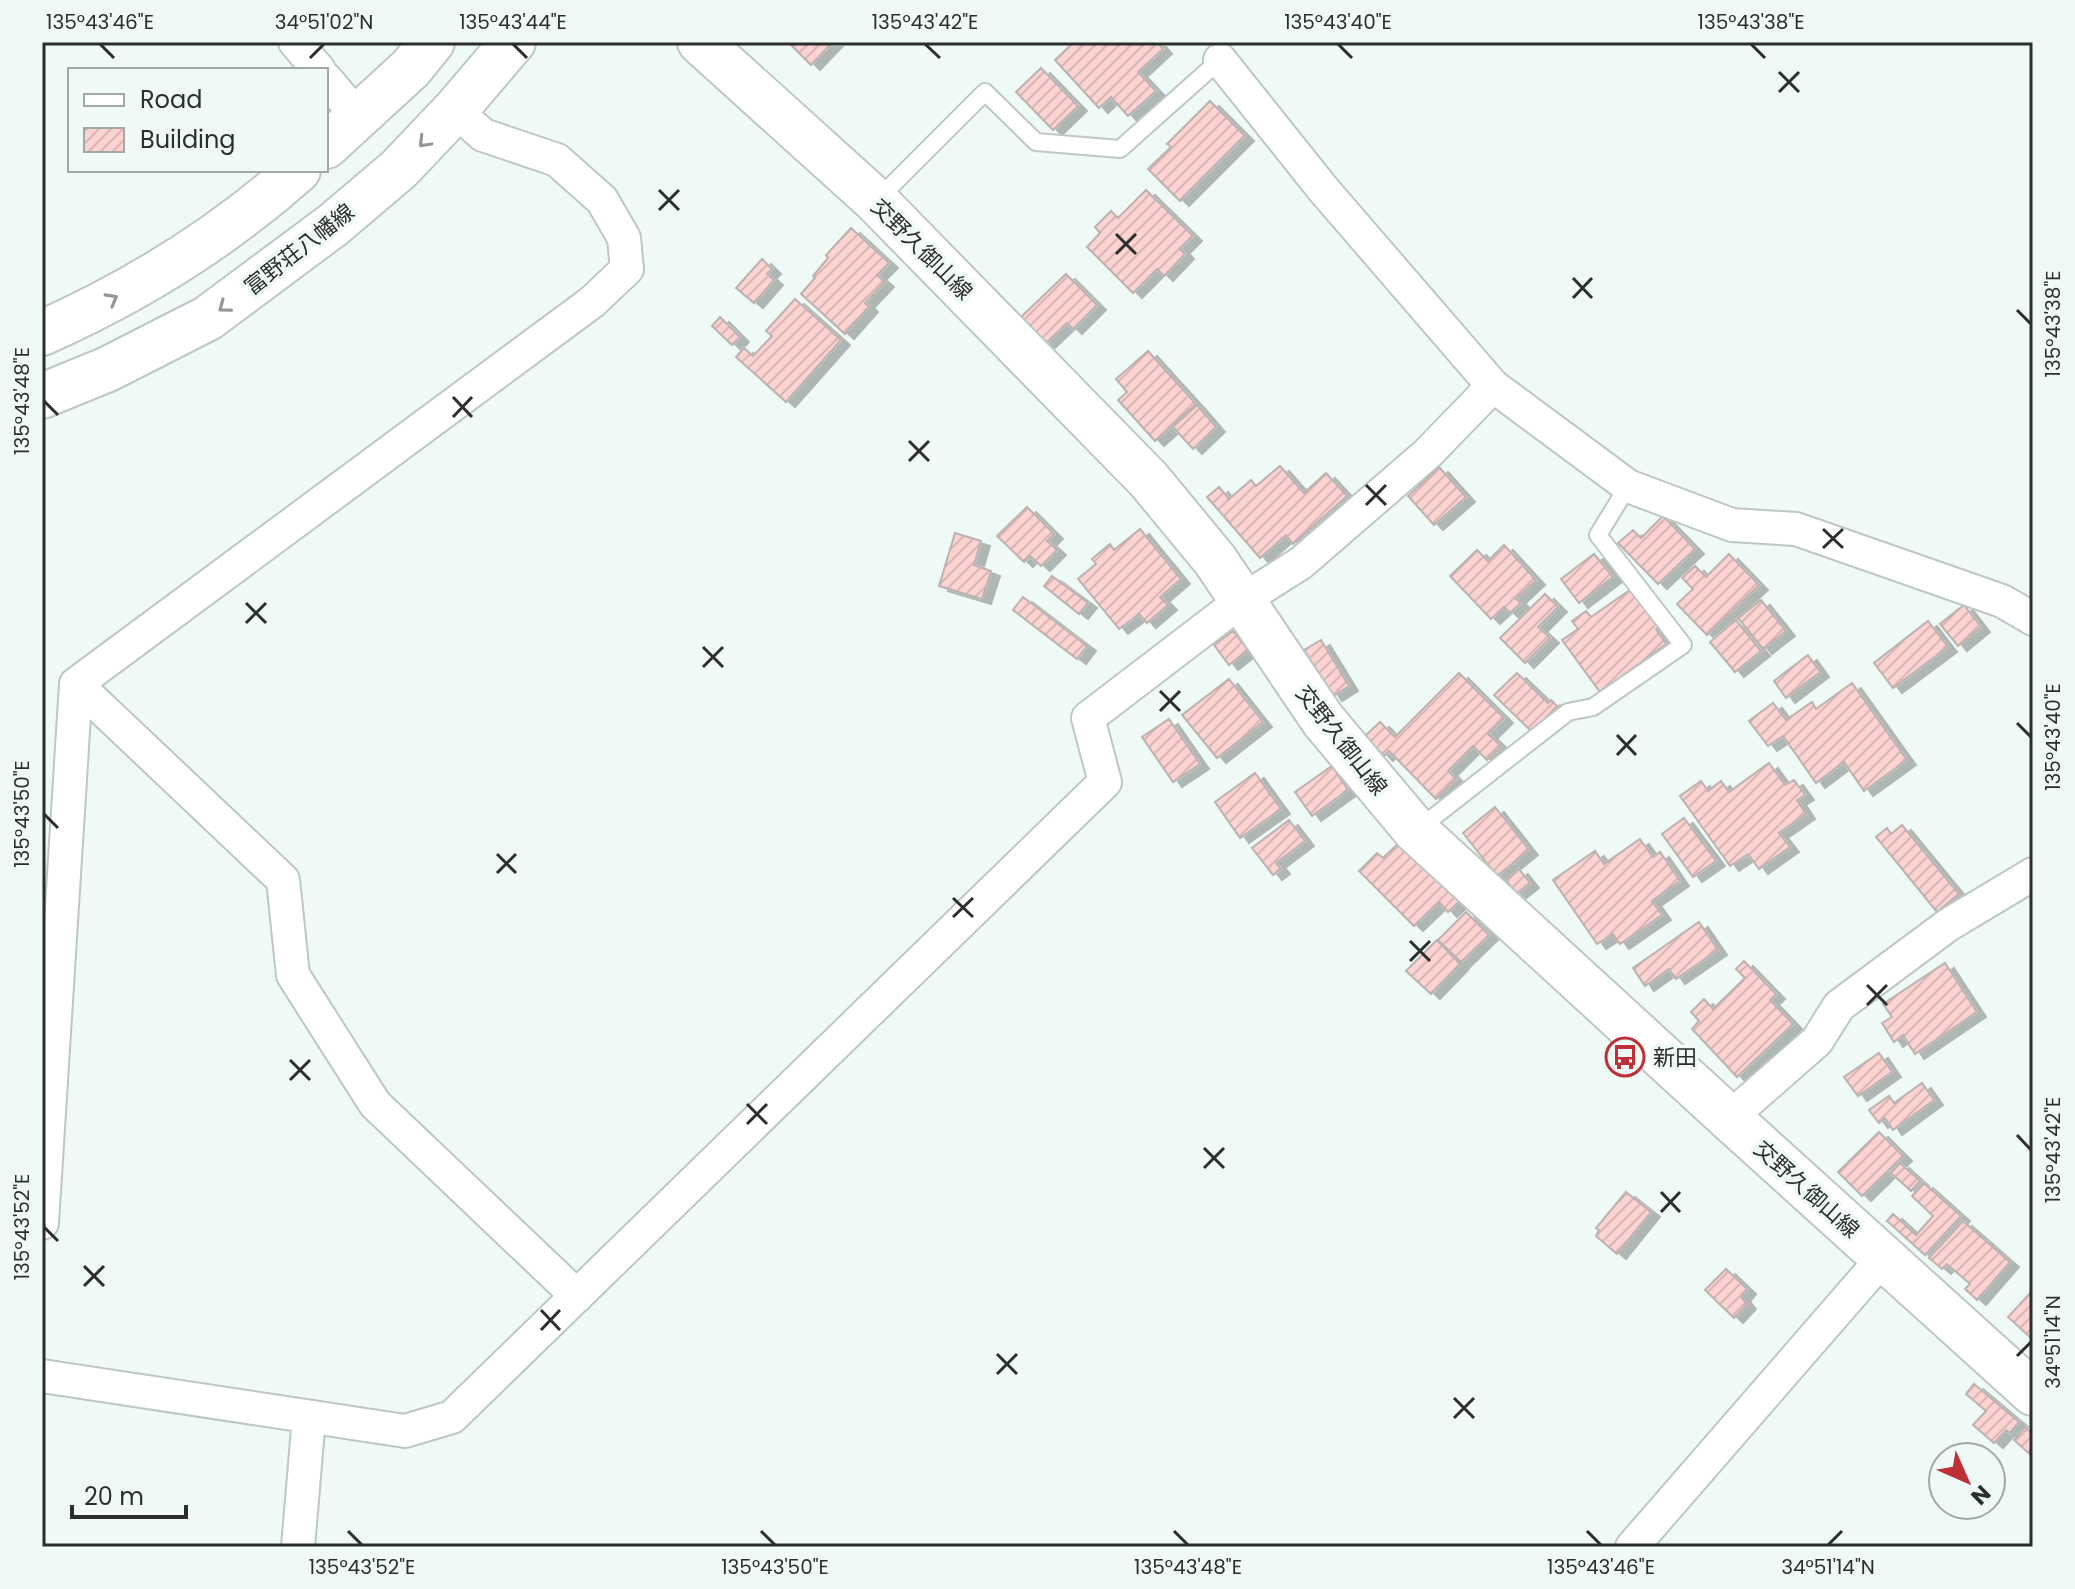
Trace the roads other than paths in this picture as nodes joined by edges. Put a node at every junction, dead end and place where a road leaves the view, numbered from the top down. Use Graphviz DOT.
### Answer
graph roads {
  1 [pos="295,42"];
  2 [pos="432,42"];
  3 [pos="513,42"];
  4 [pos="700,42"];
  5 [pos="1220,60"];
  6 [pos="317,68"];
  7 [pos="328,81"];
  8 [pos="455,110"];
  9 [pos="358,117"];
  10 [pos="328,144"];
  11 [pos="296,172"];
  12 [pos="876,201"];
  13 [pos="42,333"];
  14 [pos="1493,386"];
  15 [pos="42,396"];
  16 [pos="1628,486"];
  17 [pos="1241,601"];
  18 [pos="2033,619"];
  19 [pos="76,684"];
  20 [pos="1416,831"];
  21 [pos="2033,874"];
  22 [pos="1729,1118"];
  23 [pos="42,1223"];
  24 [pos="1883,1258"];
  25 [pos="577,1296"];
  26 [pos="42,1376"];
  27 [pos="2033,1393"];
  28 [pos="309,1417"];
  29 [pos="298,1547"];
  30 [pos="1632,1547"];
  1 -- 6 [label="street"];
  2 -- 9 [label="main road"];
  3 -- 8 [label="main road, 富野荘八幡線"];
  4 -- 12 [label="main road, 交野久御山線"];
  5 -- 12 [label="lane"];
  5 -- 14 [label="street"];
  7 -- 9 [label="street"];
  8 -- 15 [label="main road, 富野荘八幡線, one-way"];
  8 -- 19 [label="street"];
  9 -- 10 [label="main road"];
  13 -- 11 [label="main road, one-way"];
  12 -- 17 [label="main road, 交野久御山線"];
  14 -- 16 [label="street"];
  14 -- 17 [label="street"];
  16 -- 18 [label="street"];
  16 -- 20 [label="lane"];
  17 -- 20 [label="main road, 交野久御山線"];
  17 -- 25 [label="street"];
  19 -- 23 [label="street"];
  19 -- 25 [label="street"];
  20 -- 22 [label="main road, 交野久御山線"];
  21 -- 22 [label="street"];
  22 -- 24 [label="main road, 交野久御山線"];
  24 -- 27 [label="main road, 交野久御山線"];
  24 -- 30 [label="street"];
  25 -- 28 [label="street"];
  26 -- 28 [label="street"];
  28 -- 29 [label="street"];
}
